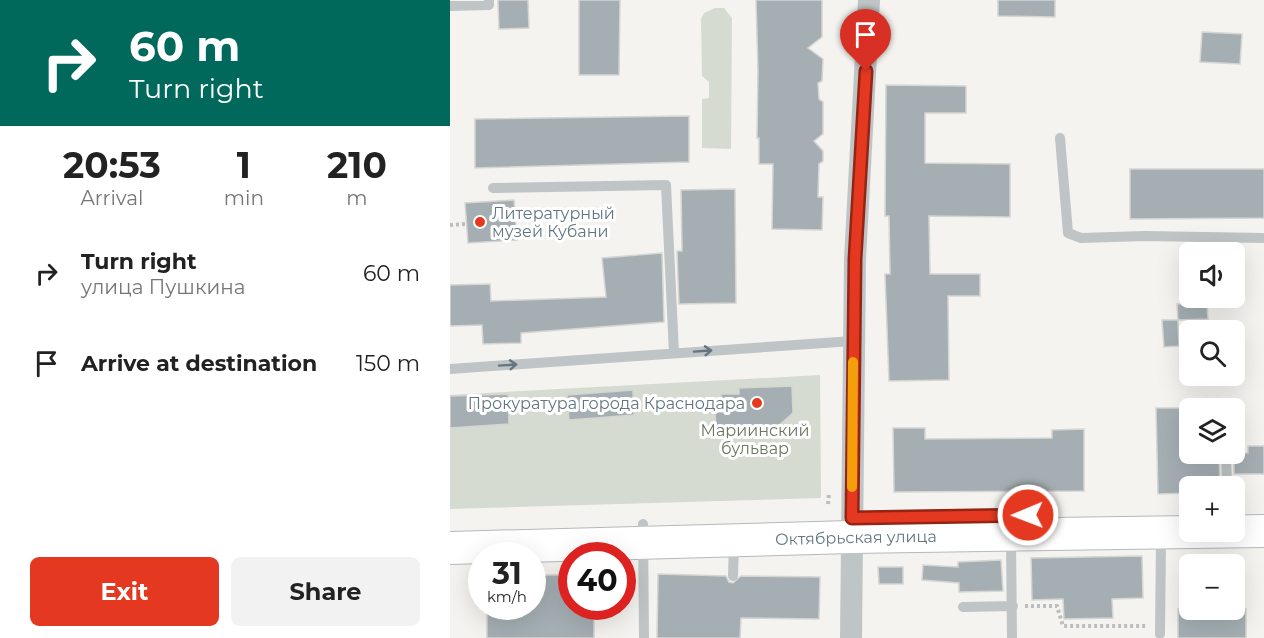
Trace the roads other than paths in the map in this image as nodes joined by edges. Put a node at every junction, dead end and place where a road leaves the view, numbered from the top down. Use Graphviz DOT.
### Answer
graph roads {
  1 [pos="489,0"];
  2 [pos="869,0"];
  3 [pos="450,6"];
  4 [pos="1060,138"];
  5 [pos="493,188"];
  6 [pos="1264,238"];
  7 [pos="853,341"];
  8 [pos="674,353"];
  9 [pos="450,369"];
  10 [pos="1264,512"];
  11 [pos="1179,513"];
  12 [pos="1245,513"];
  13 [pos="844,519"];
  14 [pos="450,530"];
  15 [pos="1264,531"];
  16 [pos="1161,532"];
  17 [pos="643,533"];
  18 [pos="1011,535"];
  19 [pos="734,540"];
  20 [pos="450,548"];
  21 [pos="733,576"];
  22 [pos="1013,606"];
  23 [pos="963,607"];
  24 [pos="1160,630"];
  25 [pos="644,638"];
  26 [pos="851,638"];
  27 [pos="1012,638"];
  1 -- 3 [label="lane"];
  2 -- 7 [label="street"];
  4 -- 6 [label="lane"];
  5 -- 8 [label="lane"];
  8 -- 7 [label="lane, one-way"];
  7 -- 13 [label="street"];
  9 -- 8 [label="lane, one-way"];
  10 -- 12 [label="main road"];
  11 -- 13 [label="main road, Октябрьская улица"];
  13 -- 17 [label="main road, Октябрьская улица"];
  13 -- 18 [label="main road, Октябрьская улица"];
  13 -- 19 [label="main road, Октябрьская улица"];
  13 -- 26 [label="street"];
  14 -- 17 [label="main road, Октябрьская улица"];
  15 -- 16 [label="main road, Октябрьская улица"];
  16 -- 18 [label="main road, Октябрьская улица"];
  16 -- 24 [label="lane"];
  17 -- 19 [label="main road, Октябрьская улица"];
  17 -- 20 [label="main road, Октябрьская улица"];
  17 -- 25 [label="lane"];
  18 -- 22 [label="lane"];
  19 -- 21 [label="lane"];
  22 -- 23 [label="lane"];
  22 -- 27 [label="lane"];
}
